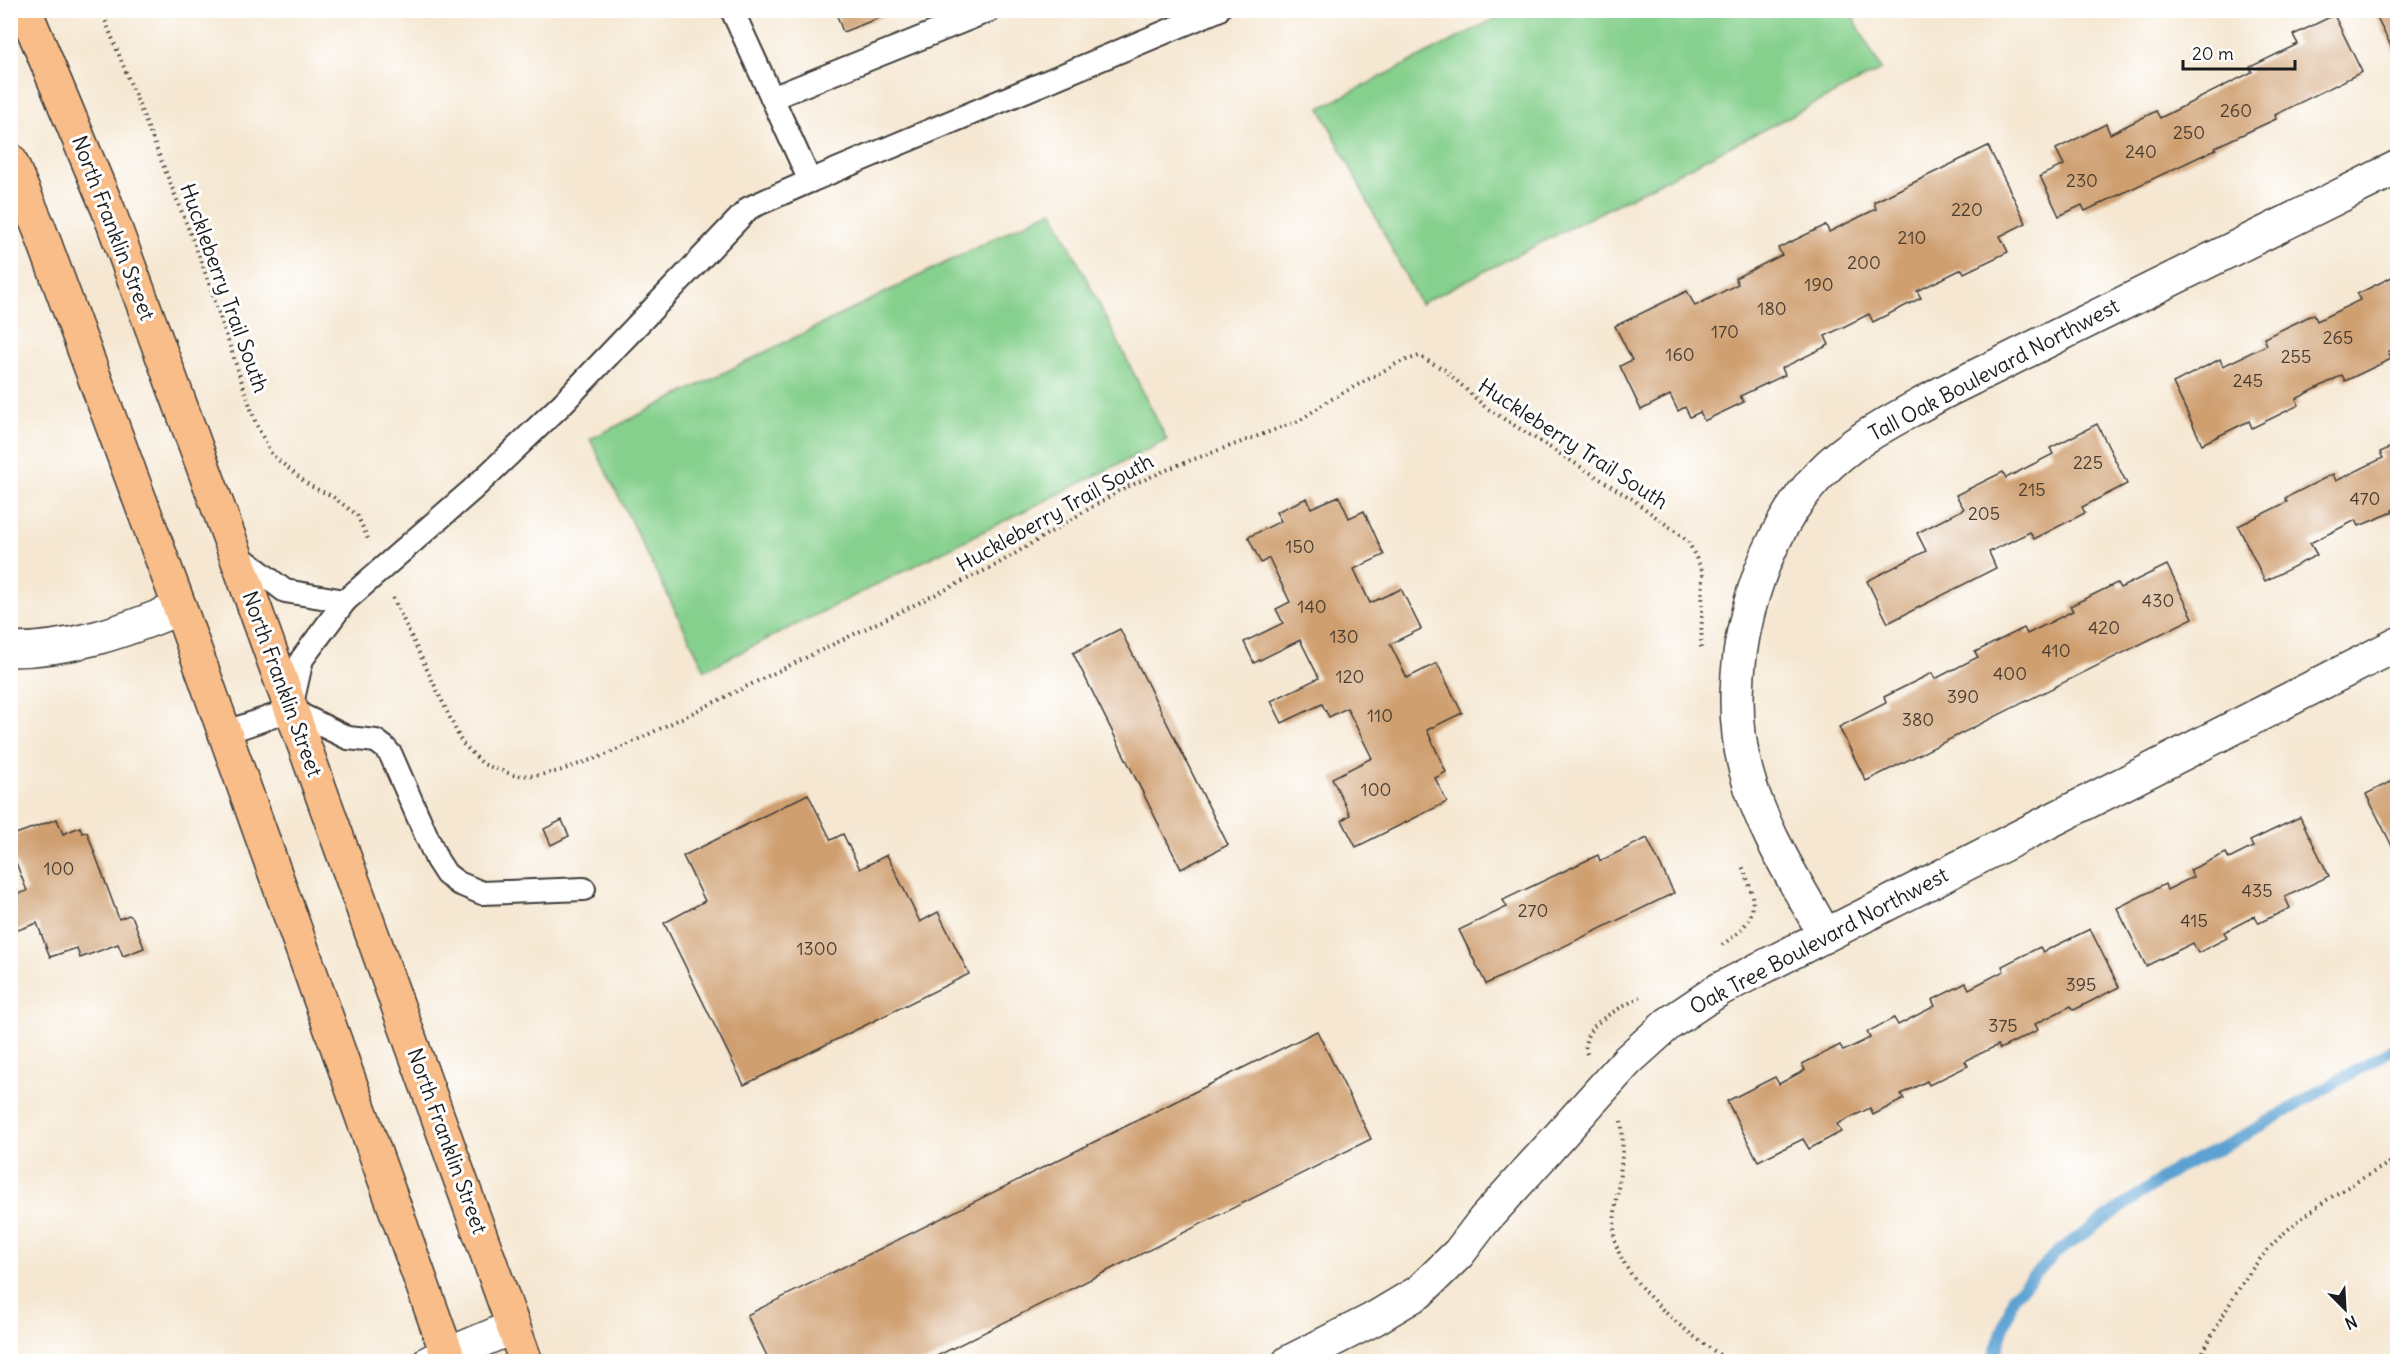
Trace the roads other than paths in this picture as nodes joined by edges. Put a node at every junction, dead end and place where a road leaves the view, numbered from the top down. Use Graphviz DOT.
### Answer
graph roads {
  1 [pos="25,10"];
  2 [pos="732,10"];
  3 [pos="990,10"];
  4 [pos="1218,10"];
  5 [pos="772,98"];
  6 [pos="10,160"];
  7 [pos="2397,167"];
  8 [pos="810,181"];
  9 [pos="235,553"];
  10 [pos="345,601"];
  11 [pos="180,608"];
  12 [pos="2397,644"];
  13 [pos="10,650"];
  14 [pos="291,710"];
  15 [pos="224,733"];
  16 [pos="584,889"];
  17 [pos="1825,934"];
  18 [pos="513,1327"];
  19 [pos="442,1359"];
  20 [pos="526,1362"];
  21 [pos="1289,1362"];
  1 -- 9 [label="main road, North Franklin Street"];
  2 -- 5 [label="lane"];
  3 -- 5 [label="lane"];
  4 -- 8 [label="lane"];
  5 -- 8 [label="lane"];
  6 -- 11 [label="main road"];
  7 -- 17 [label="street, Tall Oak Boulevard Northwest"];
  8 -- 10 [label="lane"];
  9 -- 10 [label="lane"];
  9 -- 14 [label="main road, North Franklin Street"];
  10 -- 14 [label="lane"];
  11 -- 13 [label="street"];
  11 -- 15 [label="main road"];
  12 -- 17 [label="street, Oak Tree Boulevard Northwest"];
  14 -- 15 [label="lane"];
  14 -- 16 [label="lane"];
  14 -- 18 [label="main road, North Franklin Street"];
  15 -- 19 [label="main road"];
  17 -- 21 [label="street, Oak Tree Boulevard Northwest"];
  18 -- 19 [label="street"];
  18 -- 20 [label="main road, North Franklin Street"];
}
